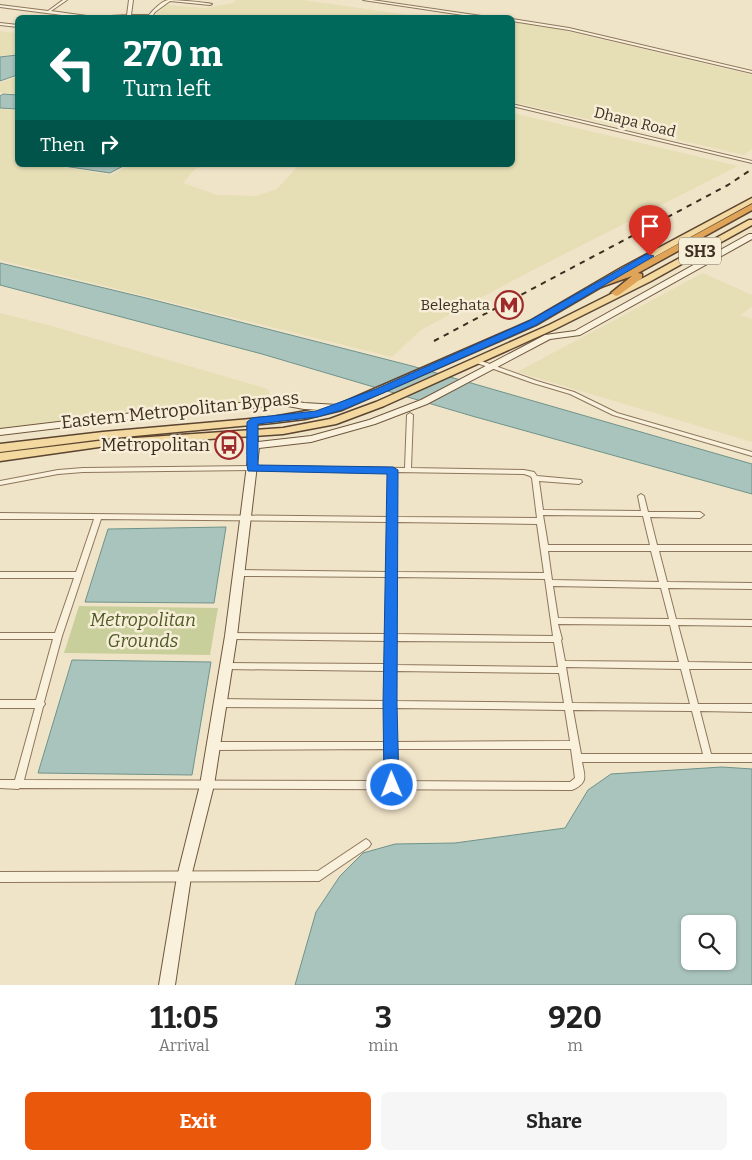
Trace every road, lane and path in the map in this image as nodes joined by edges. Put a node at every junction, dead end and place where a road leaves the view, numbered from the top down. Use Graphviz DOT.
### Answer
graph roads {
  1 [pos="65,0"];
  2 [pos="131,0"];
  3 [pos="169,0"];
  4 [pos="365,0"];
  5 [pos="210,4"];
  6 [pos="0,6"];
  7 [pos="50,12"];
  8 [pos="78,15"];
  9 [pos="129,15"];
  10 [pos="151,15"];
  11 [pos="472,15"];
  12 [pos="515,20"];
  13 [pos="0,24"];
  14 [pos="15,26"];
  15 [pos="752,72"];
  16 [pos="515,106"];
  17 [pos="752,162"];
  18 [pos="752,200"];
  19 [pos="751,210"];
  20 [pos="752,222"];
  21 [pos="752,236"];
  22 [pos="601,284"];
  23 [pos="616,293"];
  24 [pos="476,361"];
  25 [pos="492,365"];
  26 [pos="361,398"];
  27 [pos="338,408"];
  28 [pos="410,415"];
  29 [pos="252,422"];
  30 [pos="0,432"];
  31 [pos="252,433"];
  32 [pos="253,446"];
  33 [pos="0,448"];
  34 [pos="752,454"];
  35 [pos="0,457"];
  36 [pos="252,468"];
  37 [pos="393,470"];
  38 [pos="408,471"];
  39 [pos="535,478"];
  40 [pos="579,482"];
  41 [pos="0,483"];
  42 [pos="641,496"];
  43 [pos="539,512"];
  44 [pos="645,515"];
  45 [pos="700,515"];
  46 [pos="0,516"];
  47 [pos="98,517"];
  48 [pos="244,517"];
  49 [pos="393,520"];
  50 [pos="541,521"];
  51 [pos="544,548"];
  52 [pos="752,548"];
  53 [pos="654,549"];
  54 [pos="239,573"];
  55 [pos="392,574"];
  56 [pos="0,575"];
  57 [pos="79,575"];
  58 [pos="549,580"];
  59 [pos="663,584"];
  60 [pos="752,586"];
  61 [pos="554,621"];
  62 [pos="673,622"];
  63 [pos="752,623"];
  64 [pos="0,636"];
  65 [pos="58,636"];
  66 [pos="231,636"];
  67 [pos="392,637"];
  68 [pos="558,639"];
  69 [pos="226,666"];
  70 [pos="684,666"];
  71 [pos="752,666"];
  72 [pos="562,667"];
  73 [pos="391,668"];
  74 [pos="220,703"];
  75 [pos="0,704"];
  76 [pos="41,704"];
  77 [pos="390,704"];
  78 [pos="569,708"];
  79 [pos="752,708"];
  80 [pos="695,709"];
  81 [pos="575,744"];
  82 [pos="213,746"];
  83 [pos="391,747"];
  84 [pos="577,758"];
  85 [pos="708,758"];
  86 [pos="752,758"];
  87 [pos="0,784"];
  88 [pos="18,784"];
  89 [pos="207,785"];
  90 [pos="392,785"];
  91 [pos="366,844"];
  92 [pos="0,876"];
  93 [pos="184,877"];
  94 [pos="167,985"];
  1 -- 7 [label="street"];
  2 -- 9 [label="street"];
  3 -- 5 [label="street"];
  3 -- 10 [label="street"];
  4 -- 11 [label="street"];
  6 -- 7 [label="street"];
  7 -- 8 [label="street"];
  12 -- 15 [label="street"];
  13 -- 14 [label="street"];
  16 -- 17 [label="street, Dhapa Road"];
  18 -- 22 [label="main road, SH3"];
  19 -- 22 [label="highway"];
  19 -- 23 [label="highway"];
  20 -- 23 [label="main road, Eastern Metropolitan Bypass / SH3"];
  21 -- 25 [label="street"];
  22 -- 26 [label="main road, SH3"];
  23 -- 24 [label="main road, Eastern Metropolitan Bypass / SH3"];
  24 -- 25 [label="street"];
  24 -- 31 [label="main road, Eastern Metropolitan Bypass / SH3"];
  25 -- 32 [label="street"];
  25 -- 34 [label="street"];
  26 -- 27 [label="main road, Eastern Metropolitan Bypass / SH3"];
  27 -- 29 [label="main road, Eastern Metropolitan Bypass / SH3"];
  27 -- 30 [label="street"];
  28 -- 38 [label="street"];
  29 -- 31 [label="street"];
  29 -- 33 [label="main road, Eastern Metropolitan Bypass / SH3"];
  31 -- 32 [label="street"];
  31 -- 35 [label="main road, Eastern Metropolitan Bypass / SH3"];
  32 -- 36 [label="street"];
  36 -- 37 [label="street"];
  36 -- 41 [label="street"];
  36 -- 48 [label="street"];
  37 -- 38 [label="street"];
  37 -- 49 [label="street"];
  38 -- 39 [label="street"];
  39 -- 40 [label="street"];
  39 -- 43 [label="street"];
  42 -- 44 [label="street"];
  43 -- 44 [label="street"];
  43 -- 50 [label="street"];
  44 -- 45 [label="street"];
  44 -- 53 [label="street"];
  46 -- 47 [label="street"];
  47 -- 48 [label="street"];
  47 -- 57 [label="street"];
  48 -- 49 [label="street"];
  48 -- 54 [label="street"];
  49 -- 50 [label="street"];
  49 -- 55 [label="street"];
  50 -- 51 [label="street"];
  51 -- 53 [label="street"];
  51 -- 58 [label="street"];
  52 -- 53 [label="street"];
  53 -- 59 [label="street"];
  54 -- 55 [label="street"];
  54 -- 66 [label="street"];
  55 -- 58 [label="street"];
  55 -- 67 [label="street"];
  56 -- 57 [label="street"];
  57 -- 65 [label="street"];
  58 -- 59 [label="street"];
  58 -- 61 [label="street"];
  59 -- 60 [label="street"];
  59 -- 62 [label="street"];
  61 -- 62 [label="street"];
  61 -- 68 [label="street"];
  62 -- 63 [label="street"];
  62 -- 70 [label="street"];
  64 -- 65 [label="street"];
  65 -- 76 [label="street"];
  66 -- 67 [label="street"];
  66 -- 69 [label="street"];
  67 -- 68 [label="street"];
  67 -- 73 [label="street"];
  68 -- 72 [label="street"];
  69 -- 73 [label="street"];
  69 -- 74 [label="street"];
  70 -- 71 [label="street"];
  70 -- 72 [label="street"];
  70 -- 80 [label="street"];
  72 -- 73 [label="street"];
  72 -- 78 [label="street"];
  73 -- 77 [label="street"];
  74 -- 77 [label="street"];
  74 -- 82 [label="street"];
  75 -- 76 [label="street"];
  76 -- 88 [label="street"];
  77 -- 78 [label="street"];
  77 -- 83 [label="street"];
  78 -- 80 [label="street"];
  78 -- 81 [label="street"];
  79 -- 80 [label="street"];
  80 -- 85 [label="street"];
  81 -- 83 [label="street"];
  81 -- 84 [label="street"];
  82 -- 83 [label="street"];
  82 -- 89 [label="street"];
  83 -- 90 [label="street"];
  84 -- 85 [label="street"];
  84 -- 90 [label="street"];
  85 -- 86 [label="street"];
  87 -- 88 [label="street"];
  88 -- 89 [label="street"];
  89 -- 90 [label="street"];
  89 -- 93 [label="street"];
  91 -- 93 [label="street"];
  92 -- 93 [label="street"];
  93 -- 94 [label="street"];
}
